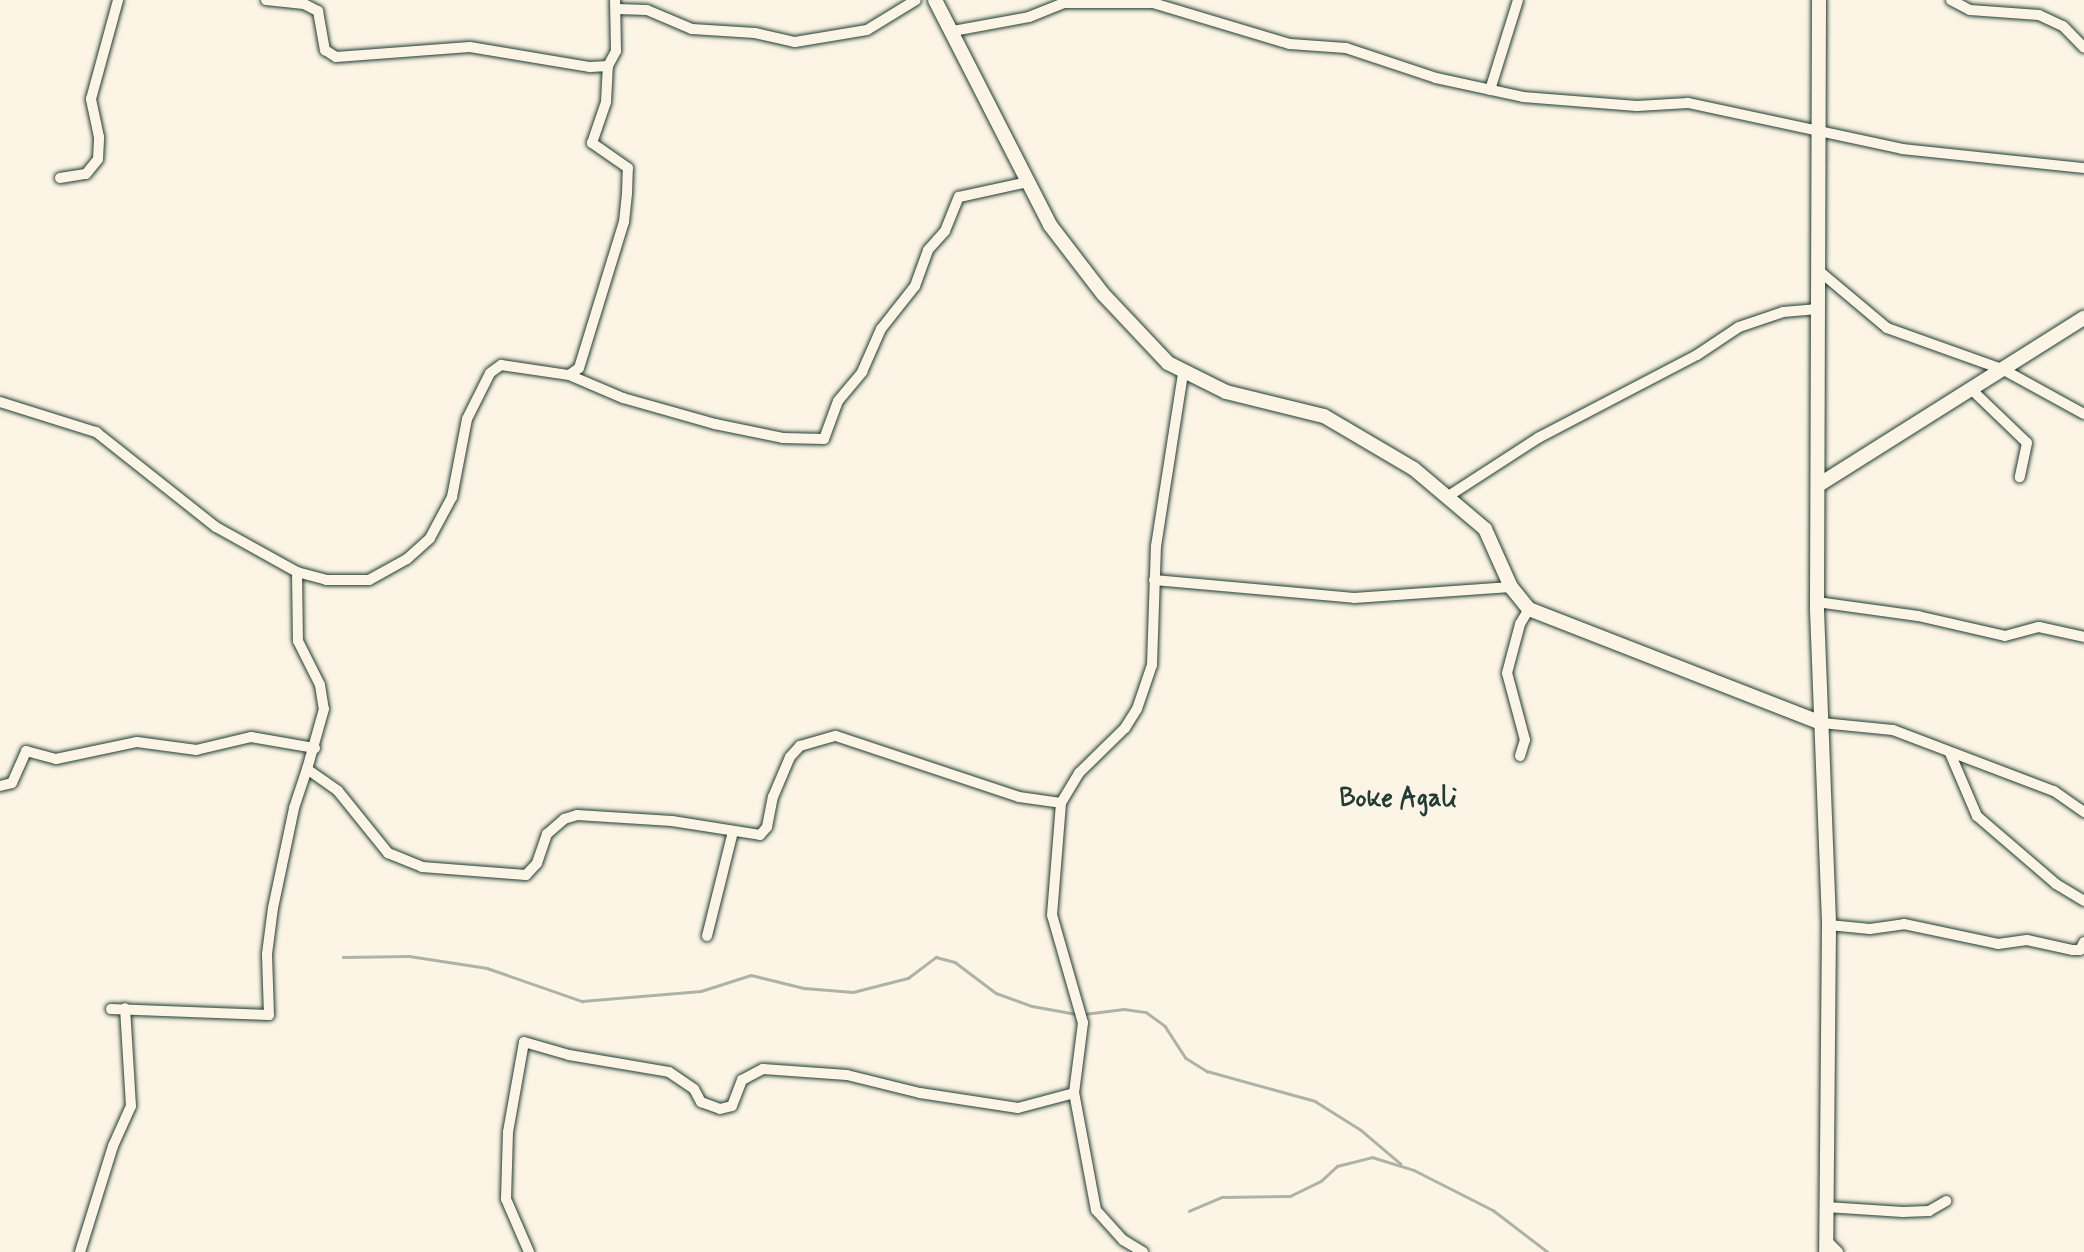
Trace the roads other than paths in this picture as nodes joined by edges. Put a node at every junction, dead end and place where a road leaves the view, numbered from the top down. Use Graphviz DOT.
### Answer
graph roads {
  1 [pos="118,0"];
  2 [pos="266,0"];
  3 [pos="916,0"];
  4 [pos="935,0"];
  5 [pos="1518,0"];
  6 [pos="1819,0"];
  7 [pos="1951,0"];
  8 [pos="616,4"];
  9 [pos="953,31"];
  10 [pos="2084,48"];
  11 [pos="608,65"];
  12 [pos="1490,90"];
  13 [pos="1819,133"];
  14 [pos="2084,168"];
  15 [pos="60,178"];
  16 [pos="1028,182"];
  17 [pos="1818,270"];
  18 [pos="1818,309"];
  19 [pos="2084,318"];
  20 [pos="2004,370"];
  21 [pos="1183,374"];
  22 [pos="569,375"];
  23 [pos="1972,390"];
  24 [pos="0,402"];
  25 [pos="2084,414"];
  26 [pos="2020,477"];
  27 [pos="1820,484"];
  28 [pos="1450,495"];
  29 [pos="297,572"];
  30 [pos="1154,580"];
  31 [pos="1511,587"];
  32 [pos="1817,602"];
  33 [pos="1530,608"];
  34 [pos="2084,637"];
  35 [pos="1822,723"];
  36 [pos="315,748"];
  37 [pos="1950,753"];
  38 [pos="1520,757"];
  39 [pos="307,769"];
  40 [pos="0,786"];
  41 [pos="1061,803"];
  42 [pos="2084,812"];
  43 [pos="733,832"];
  44 [pos="2084,901"];
  45 [pos="1829,925"];
  46 [pos="707,936"];
  47 [pos="2084,942"];
  48 [pos="125,1008"];
  49 [pos="111,1009"];
  50 [pos="1074,1093"];
  51 [pos="1946,1200"];
  52 [pos="1826,1207"];
  53 [pos="1826,1246"];
  54 [pos="80,1252"];
  55 [pos="528,1252"];
  56 [pos="1143,1252"];
  57 [pos="1838,1252"];
  1 -- 15 [label="street"];
  2 -- 11 [label="street"];
  3 -- 8 [label="street"];
  4 -- 9 [label="street"];
  5 -- 12 [label="street"];
  6 -- 13 [label="street"];
  7 -- 10 [label="street"];
  8 -- 11 [label="street"];
  9 -- 12 [label="street"];
  9 -- 16 [label="street"];
  11 -- 22 [label="street"];
  12 -- 13 [label="street"];
  13 -- 14 [label="street"];
  13 -- 17 [label="street"];
  16 -- 21 [label="street"];
  16 -- 22 [label="street"];
  17 -- 18 [label="street"];
  17 -- 20 [label="street"];
  18 -- 27 [label="street"];
  18 -- 28 [label="street"];
  19 -- 20 [label="street"];
  20 -- 23 [label="street"];
  20 -- 25 [label="street"];
  21 -- 28 [label="street"];
  21 -- 30 [label="street"];
  22 -- 29 [label="street"];
  23 -- 26 [label="street"];
  23 -- 27 [label="street"];
  24 -- 29 [label="street"];
  27 -- 32 [label="street"];
  28 -- 31 [label="street"];
  29 -- 36 [label="street"];
  30 -- 31 [label="street"];
  30 -- 41 [label="street"];
  31 -- 33 [label="street"];
  32 -- 34 [label="street"];
  32 -- 35 [label="street"];
  33 -- 35 [label="street"];
  33 -- 38 [label="street"];
  35 -- 37 [label="street"];
  35 -- 45 [label="street"];
  36 -- 39 [label="street"];
  36 -- 40 [label="street"];
  37 -- 42 [label="street"];
  37 -- 44 [label="street"];
  39 -- 43 [label="street"];
  39 -- 48 [label="street"];
  41 -- 43 [label="street"];
  41 -- 50 [label="street"];
  43 -- 46 [label="street"];
  45 -- 47 [label="street"];
  45 -- 52 [label="street"];
  48 -- 49 [label="street"];
  48 -- 54 [label="street"];
  50 -- 55 [label="street"];
  50 -- 56 [label="street"];
  51 -- 52 [label="street"];
  52 -- 53 [label="street"];
  53 -- 57 [label="street"];
}
